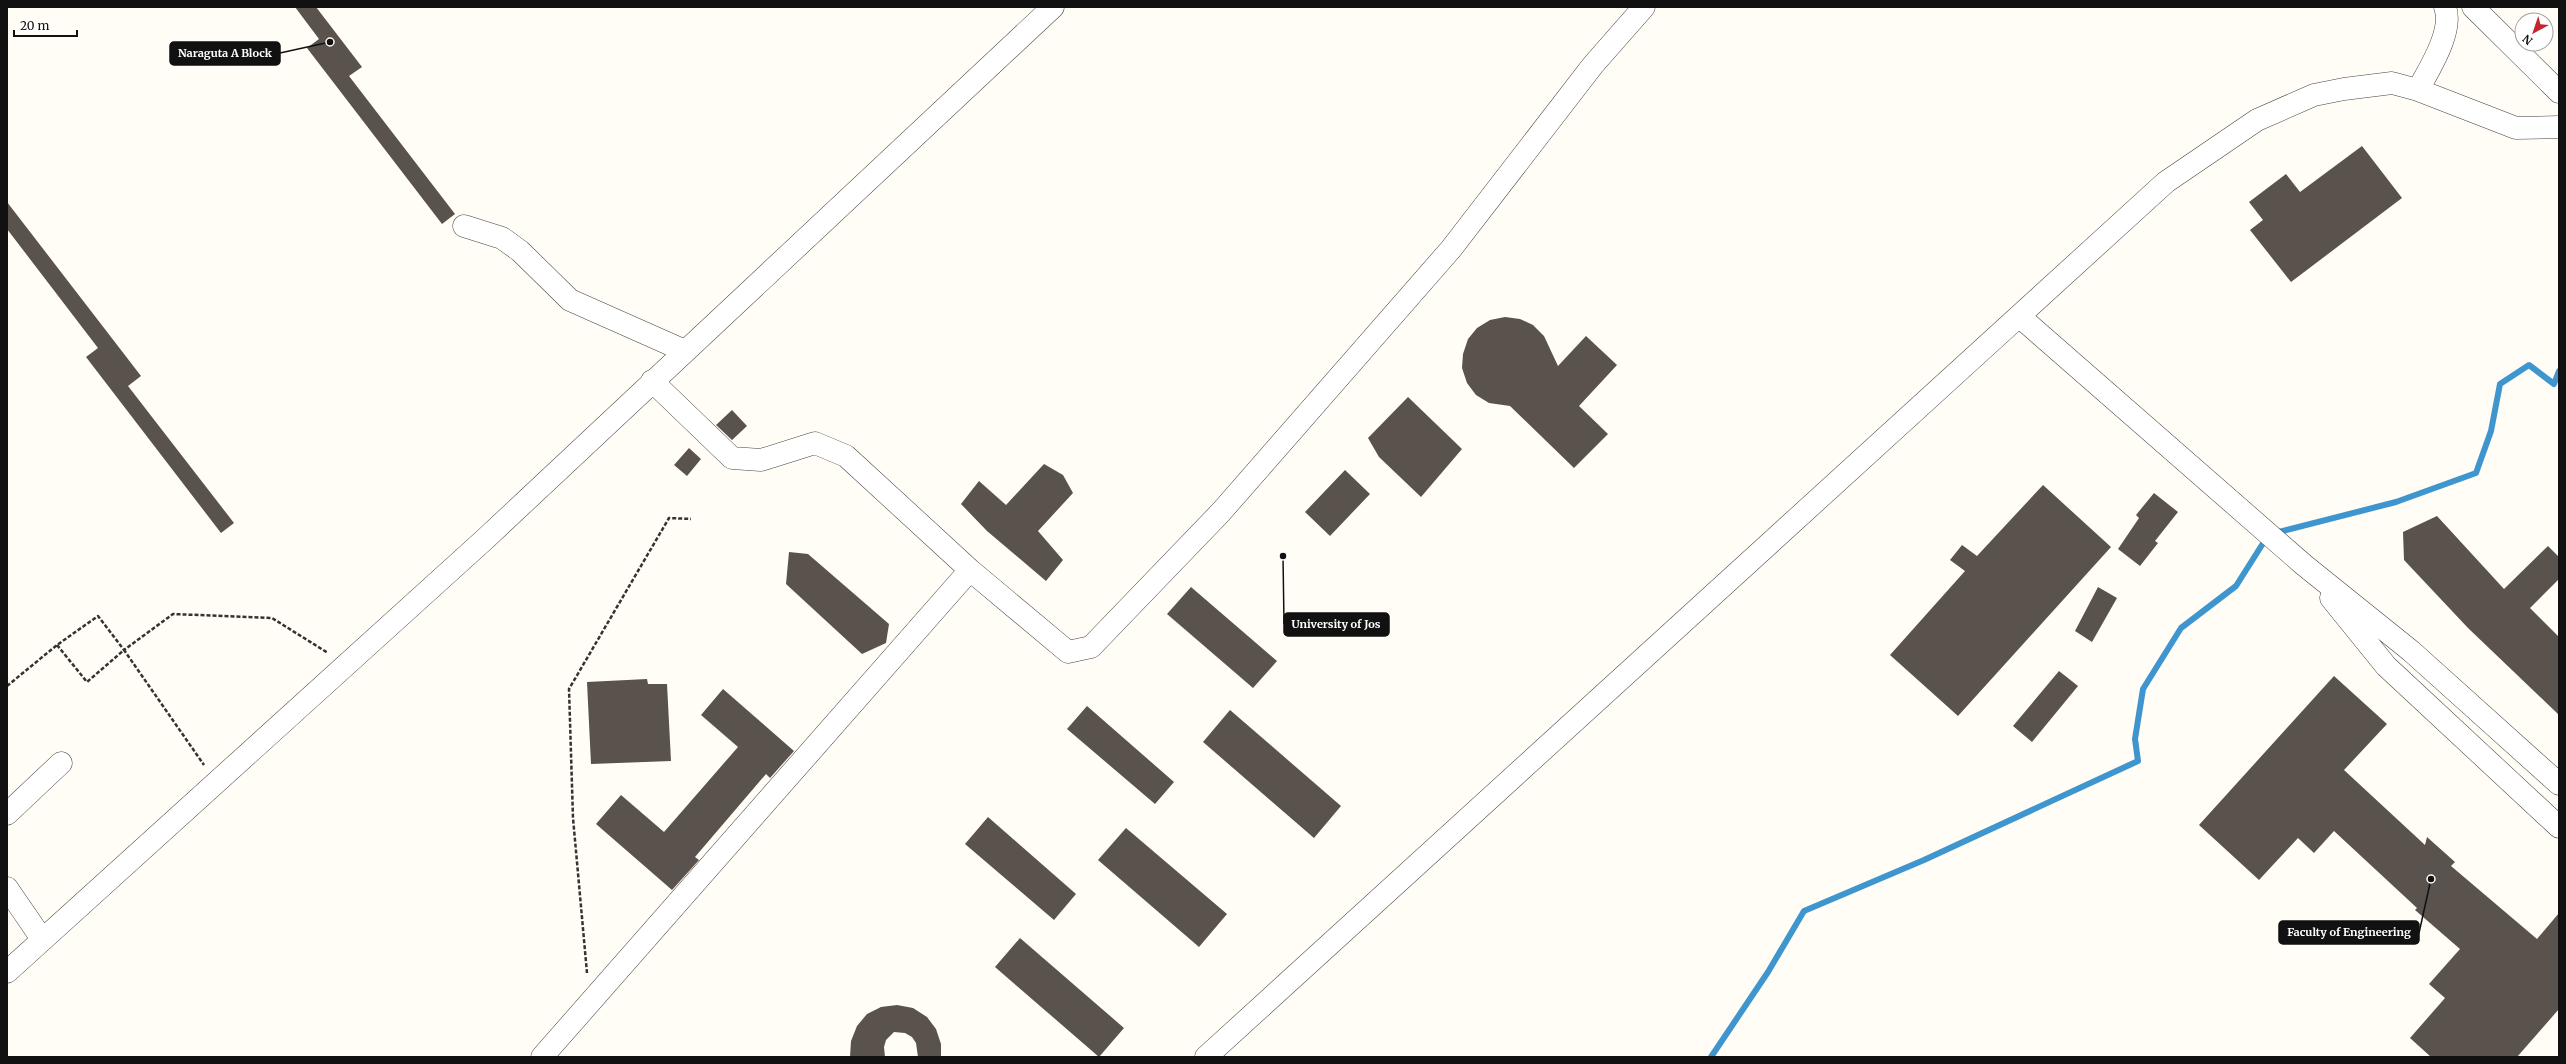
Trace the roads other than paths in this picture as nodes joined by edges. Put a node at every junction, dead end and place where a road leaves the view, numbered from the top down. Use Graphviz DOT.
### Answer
graph roads {
  1 [pos="1644,7"];
  2 [pos="2445,7"];
  3 [pos="2473,7"];
  4 [pos="1046,9"];
  5 [pos="2418,90"];
  6 [pos="2559,92"];
  7 [pos="2559,127"];
  8 [pos="464,226"];
  9 [pos="2019,316"];
  10 [pos="685,351"];
  11 [pos="652,381"];
  12 [pos="2304,564"];
  13 [pos="970,570"];
  14 [pos="61,763"];
  15 [pos="2540,767"];
  16 [pos="2559,784"];
  17 [pos="2518,790"];
  18 [pos="7,814"];
  19 [pos="2559,827"];
  20 [pos="7,888"];
  21 [pos="42,939"];
  22 [pos="7,972"];
  23 [pos="542,1057"];
  24 [pos="1206,1057"];
  1 -- 13 [label="lane"];
  2 -- 5 [label="lane"];
  3 -- 6 [label="lane"];
  4 -- 10 [label="lane"];
  5 -- 7 [label="lane"];
  5 -- 9 [label="lane"];
  8 -- 10 [label="lane"];
  9 -- 12 [label="lane"];
  9 -- 24 [label="lane"];
  10 -- 11 [label="lane"];
  11 -- 13 [label="lane"];
  11 -- 21 [label="lane"];
  12 -- 15 [label="lane"];
  12 -- 17 [label="lane"];
  13 -- 23 [label="lane"];
  14 -- 18 [label="lane"];
  15 -- 16 [label="lane"];
  15 -- 17 [label="lane"];
  17 -- 19 [label="lane"];
  20 -- 21 [label="lane"];
  21 -- 22 [label="lane"];
}
